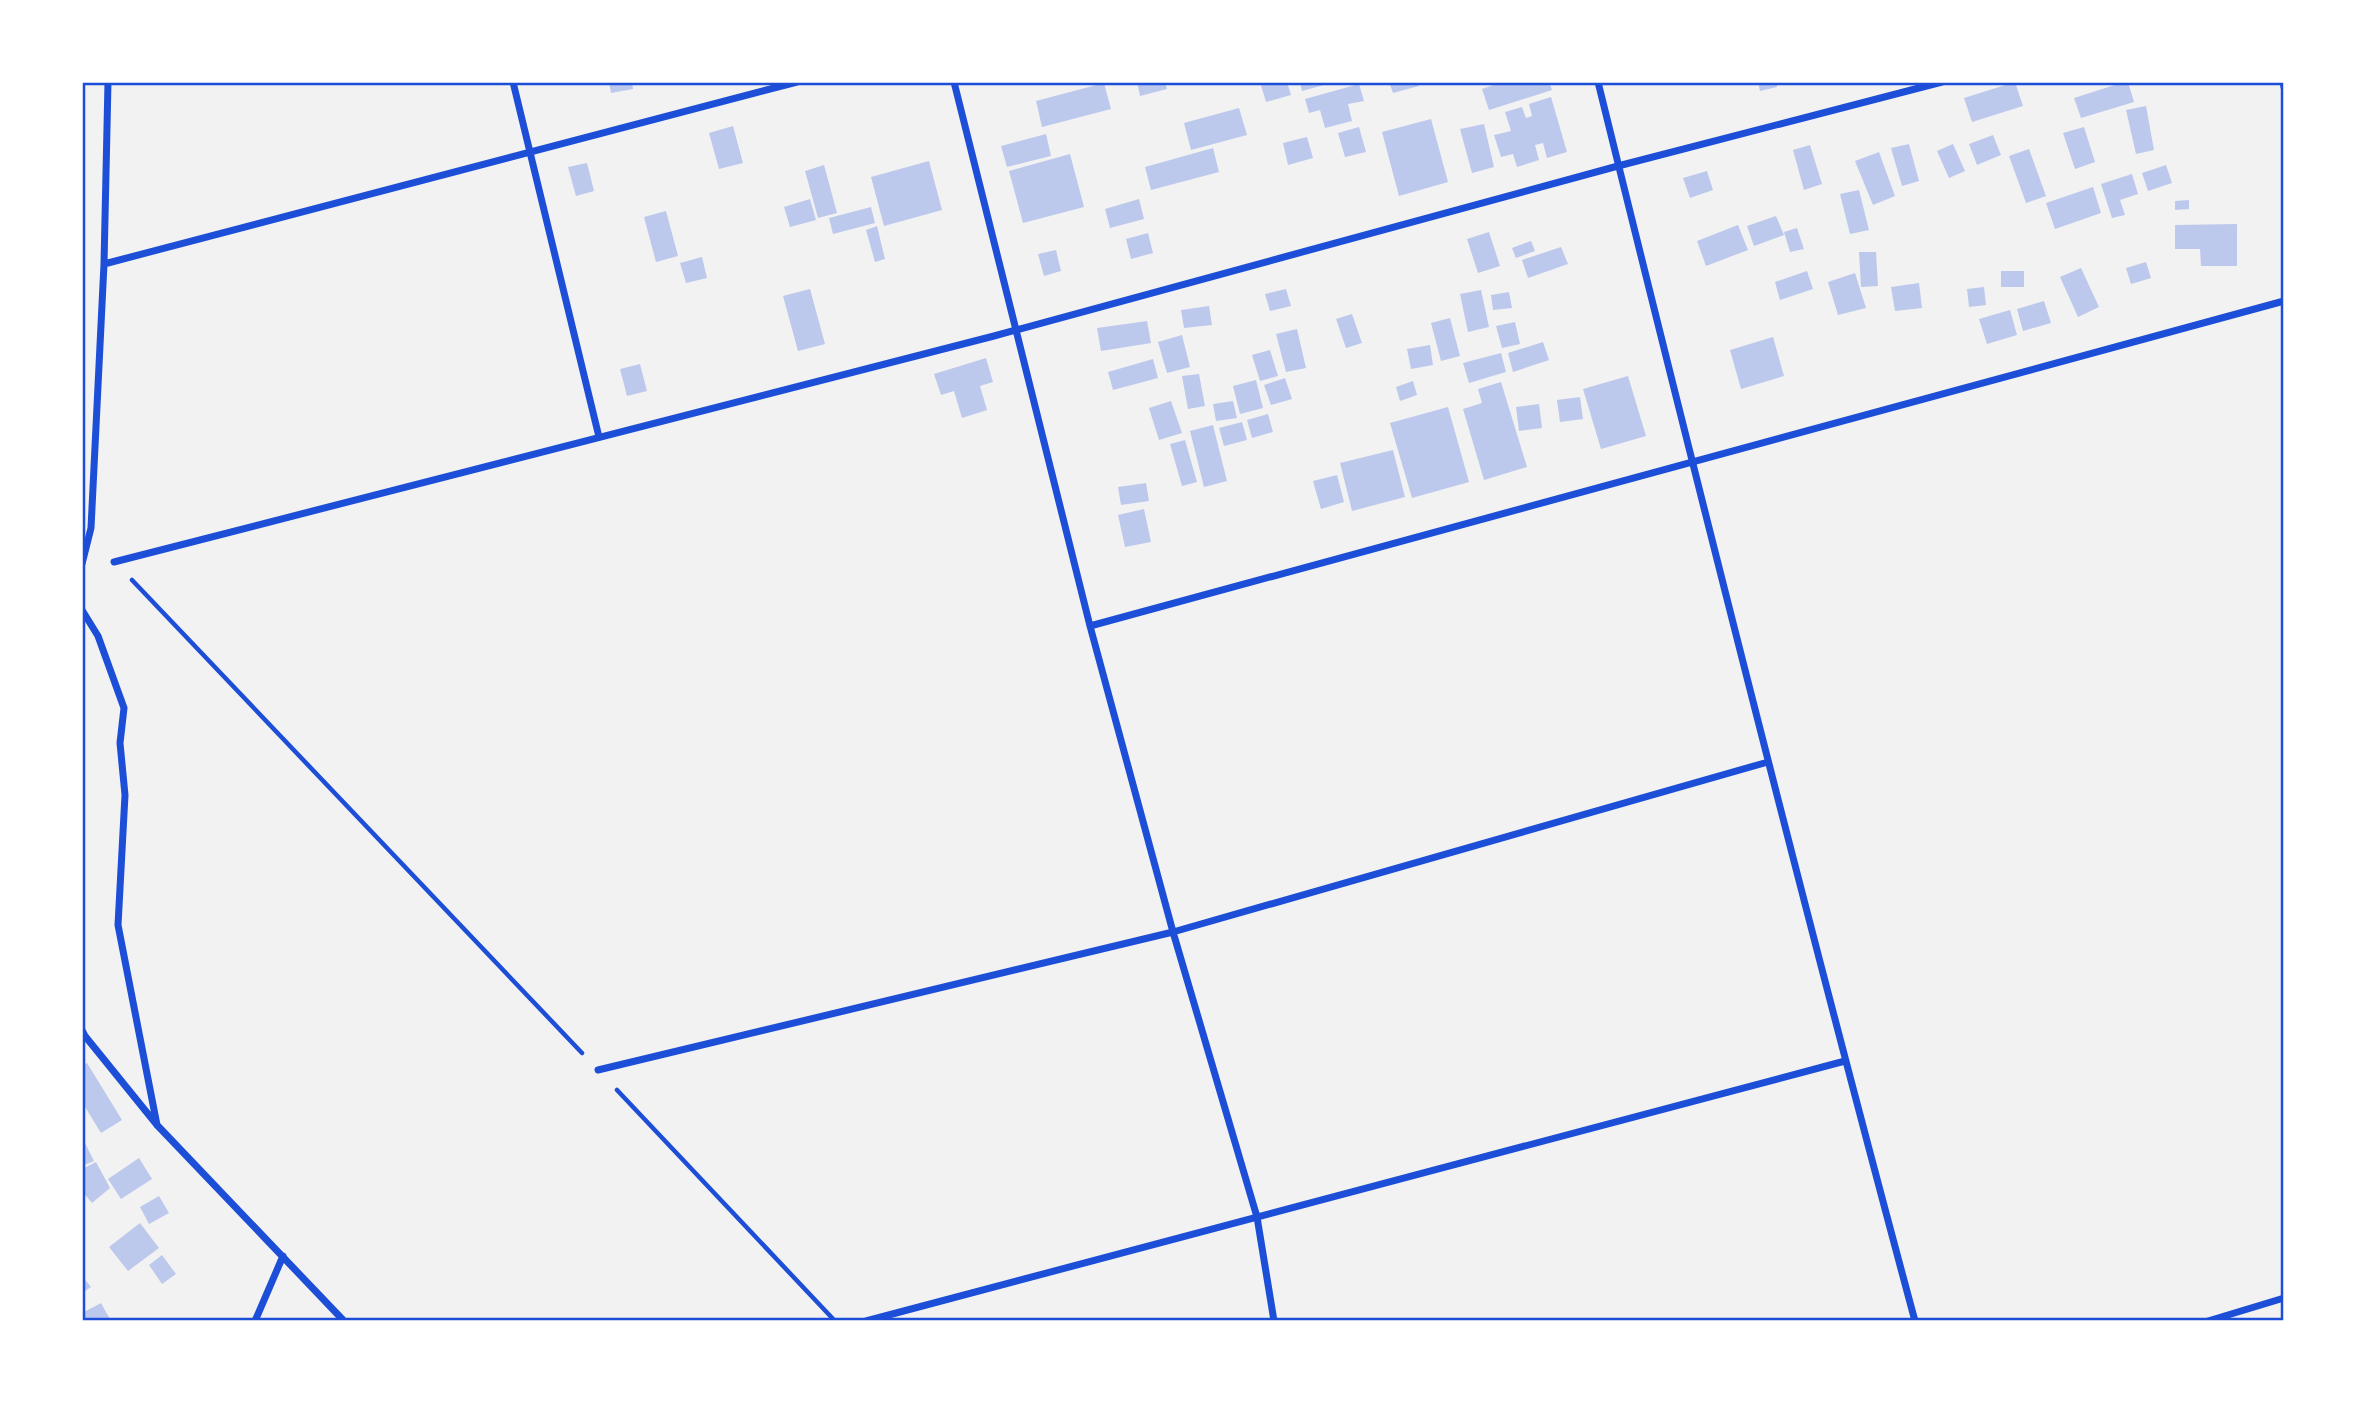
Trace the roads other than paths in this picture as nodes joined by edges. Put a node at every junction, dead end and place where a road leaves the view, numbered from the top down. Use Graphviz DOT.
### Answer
graph roads {
  1 [pos="108,82"];
  2 [pos="513,82"];
  3 [pos="797,82"];
  4 [pos="954,82"];
  5 [pos="1598,82"];
  6 [pos="1942,82"];
  7 [pos="530,152"];
  8 [pos="1618,166"];
  9 [pos="104,264"];
  10 [pos="2284,301"];
  11 [pos="1016,330"];
  12 [pos="599,437"];
  13 [pos="1691,461"];
  14 [pos="114,562"];
  15 [pos="82,564"];
  16 [pos="82,610"];
  17 [pos="1090,626"];
  18 [pos="1768,762"];
  19 [pos="1173,932"];
  20 [pos="82,1030"];
  21 [pos="1845,1061"];
  22 [pos="598,1070"];
  23 [pos="157,1125"];
  24 [pos="1257,1217"];
  25 [pos="283,1256"];
  26 [pos="2284,1298"];
  27 [pos="255,1321"];
  28 [pos="344,1321"];
  29 [pos="866,1321"];
  30 [pos="1274,1321"];
  31 [pos="1915,1321"];
  32 [pos="2208,1321"];
  1 -- 9 [label="street"];
  2 -- 7 [label="street"];
  3 -- 7 [label="street"];
  4 -- 11 [label="street"];
  5 -- 8 [label="street"];
  6 -- 8 [label="street"];
  7 -- 9 [label="street"];
  7 -- 12 [label="street"];
  8 -- 11 [label="street"];
  8 -- 13 [label="street"];
  9 -- 15 [label="street"];
  10 -- 13 [label="street"];
  11 -- 12 [label="street"];
  11 -- 17 [label="street"];
  12 -- 14 [label="street"];
  13 -- 17 [label="street"];
  13 -- 18 [label="street"];
  16 -- 23 [label="street"];
  17 -- 19 [label="street"];
  18 -- 19 [label="street"];
  18 -- 21 [label="street"];
  19 -- 22 [label="street"];
  19 -- 24 [label="street"];
  20 -- 23 [label="street"];
  21 -- 24 [label="street"];
  21 -- 31 [label="street"];
  23 -- 25 [label="street"];
  24 -- 29 [label="street"];
  24 -- 30 [label="street"];
  25 -- 27 [label="street"];
  25 -- 28 [label="street"];
  26 -- 32 [label="street"];
}
